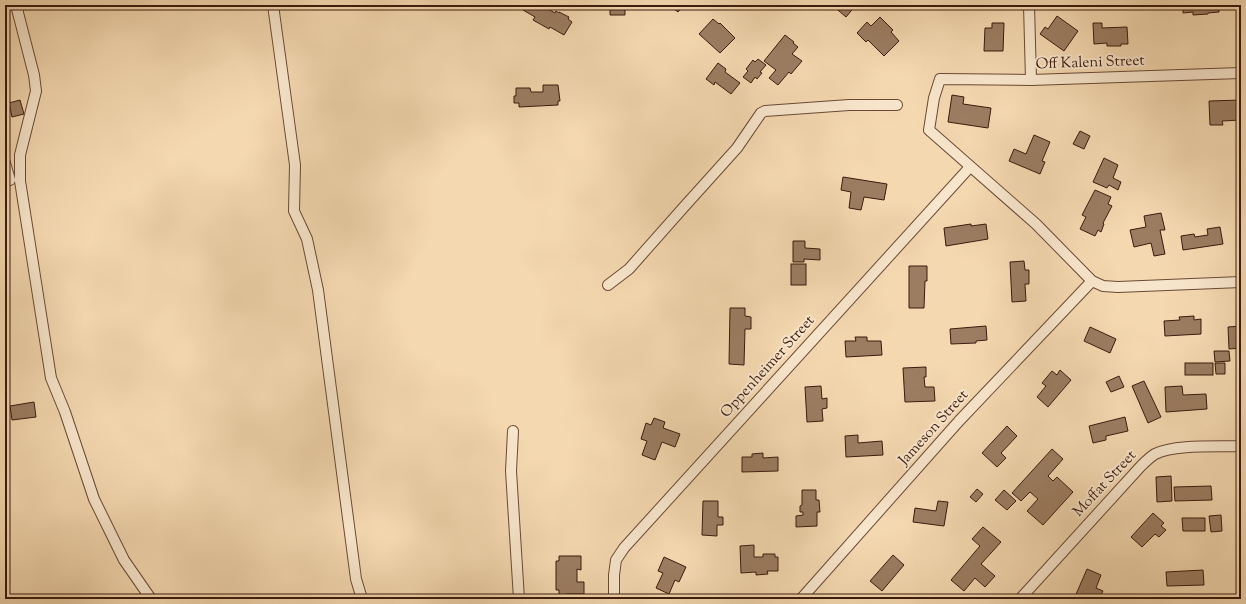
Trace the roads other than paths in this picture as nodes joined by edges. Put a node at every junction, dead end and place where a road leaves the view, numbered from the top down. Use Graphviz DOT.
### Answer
graph roads {
  1 [pos="16,5"];
  2 [pos="273,5"];
  3 [pos="1029,5"];
  4 [pos="1241,73"];
  5 [pos="1031,80"];
  6 [pos="898,105"];
  7 [pos="5,163"];
  8 [pos="970,167"];
  9 [pos="7,180"];
  10 [pos="20,181"];
  11 [pos="1092,281"];
  12 [pos="1241,282"];
  13 [pos="608,285"];
  14 [pos="513,431"];
  15 [pos="1241,446"];
  16 [pos="151,599"];
  17 [pos="362,599"];
  18 [pos="519,599"];
  19 [pos="614,599"];
  20 [pos="802,599"];
  21 [pos="1020,599"];
  1 -- 10 [label="street"];
  2 -- 17 [label="street"];
  3 -- 5 [label="street"];
  4 -- 5 [label="street, Off Kaleni Street"];
  5 -- 8 [label="street, Off Kaleni Street"];
  6 -- 13 [label="street"];
  7 -- 9 [label="street"];
  8 -- 11 [label="street"];
  8 -- 19 [label="street, Oppenheimer Street"];
  9 -- 10 [label="street"];
  10 -- 16 [label="street"];
  11 -- 12 [label="street"];
  11 -- 20 [label="street, Jameson Street"];
  14 -- 18 [label="street"];
  15 -- 21 [label="street, Moffat Street"];
}
